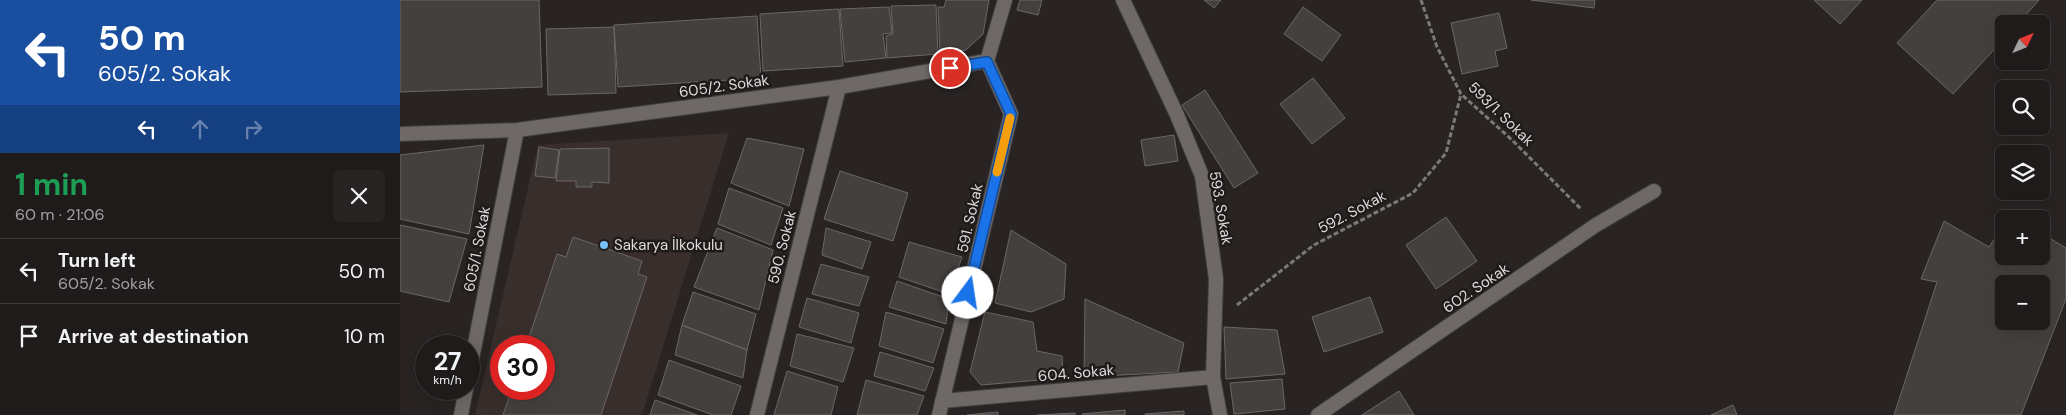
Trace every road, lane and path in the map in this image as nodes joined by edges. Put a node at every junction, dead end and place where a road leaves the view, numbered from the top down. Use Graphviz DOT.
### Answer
graph roads {
  1 [pos="1005,0"];
  2 [pos="1123,0"];
  3 [pos="1421,0"];
  4 [pos="987,62"];
  5 [pos="838,86"];
  6 [pos="1461,94"];
  7 [pos="517,130"];
  8 [pos="400,134"];
  9 [pos="1654,191"];
  10 [pos="1596,225"];
  11 [pos="1215,323"];
  12 [pos="477,335"];
  13 [pos="1213,377"];
  14 [pos="464,400"];
  15 [pos="942,401"];
  16 [pos="461,415"];
  17 [pos="757,415"];
  18 [pos="939,415"];
  19 [pos="1220,415"];
  20 [pos="1318,415"];
  1 -- 4 [label="street"];
  2 -- 11 [label="street, 593. Sokak"];
  3 -- 6 [label="path, 593/1. Sokak"];
  4 -- 5 [label="street, 605/2. Sokak"];
  4 -- 15 [label="street, 591. Sokak"];
  5 -- 7 [label="street, 605/2. Sokak"];
  5 -- 17 [label="street, 590. Sokak"];
  6 -- 10 [label="path, 593/1. Sokak"];
  6 -- 11 [label="path, 592. Sokak"];
  7 -- 8 [label="street, 605/2. Sokak"];
  7 -- 12 [label="street, 605/1. Sokak"];
  9 -- 10 [label="street, 602. Sokak"];
  10 -- 20 [label="street, 602. Sokak"];
  11 -- 13 [label="street, 593. Sokak"];
  13 -- 15 [label="street, 604. Sokak"];
  13 -- 19 [label="street, 593. Sokak"];
  14 -- 16 [label="street"];
  15 -- 18 [label="street, 591. Sokak"];
}
